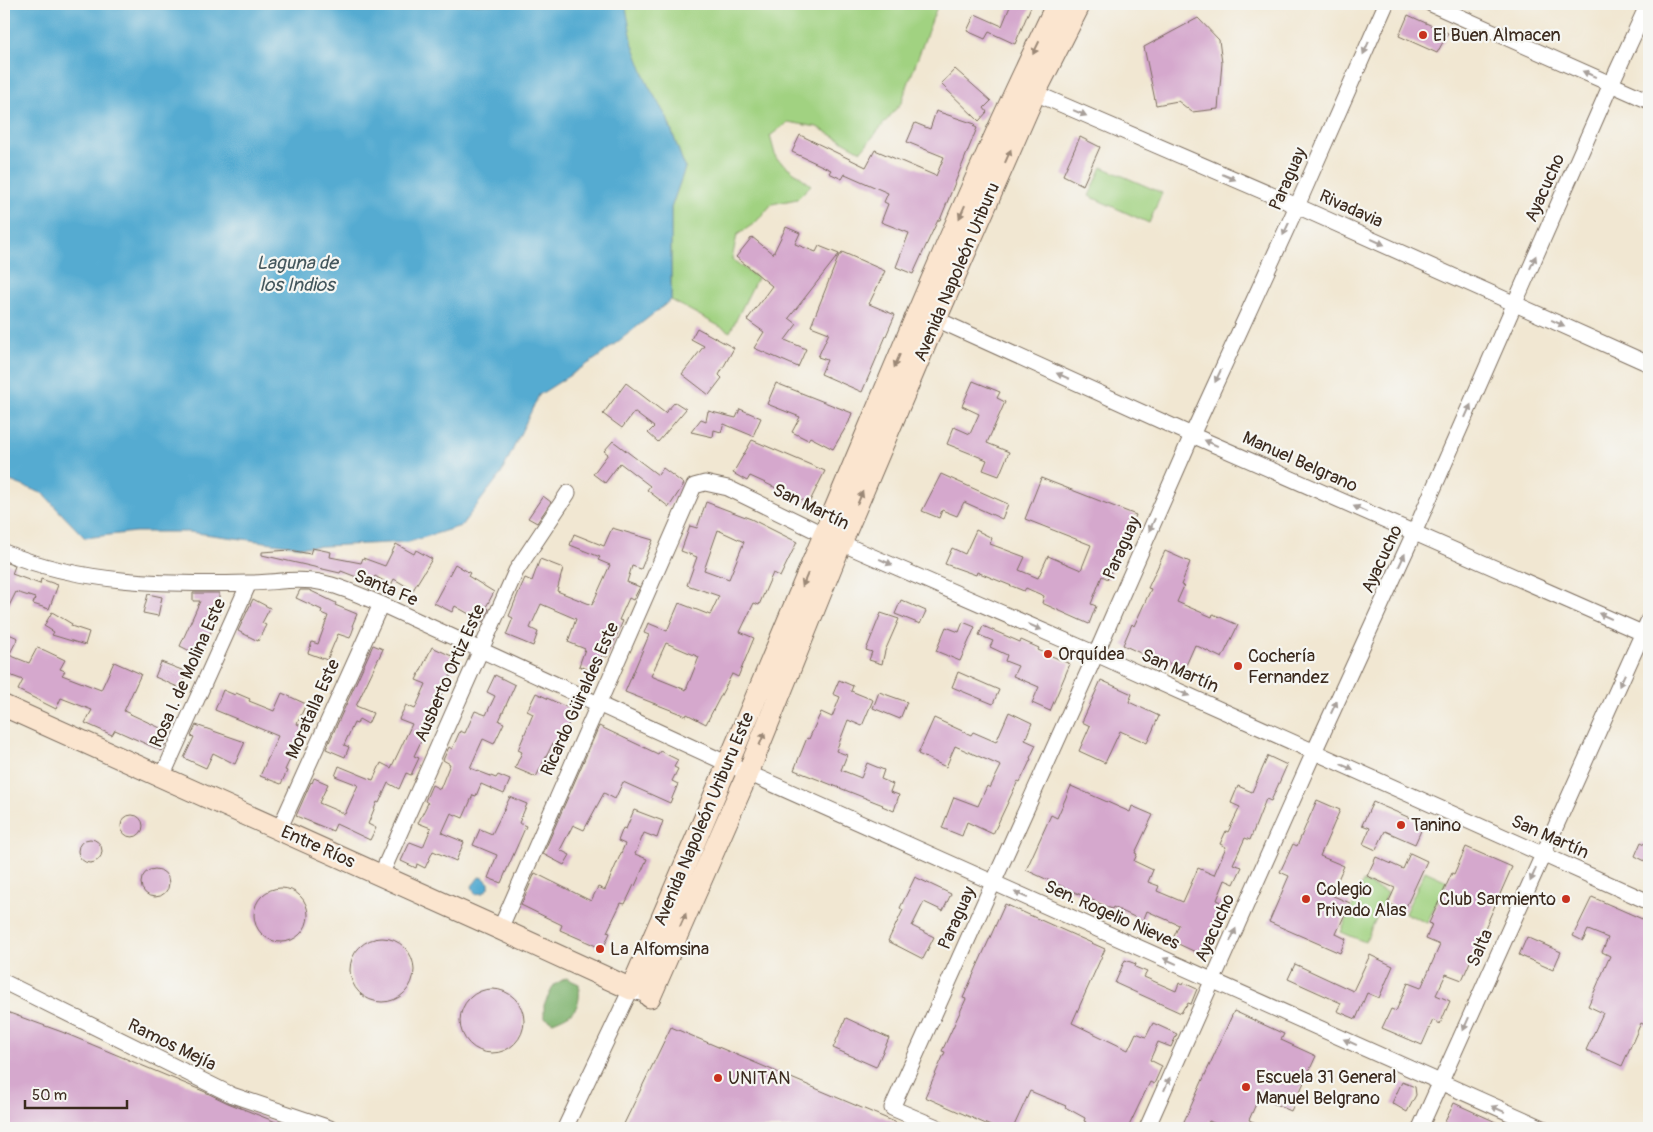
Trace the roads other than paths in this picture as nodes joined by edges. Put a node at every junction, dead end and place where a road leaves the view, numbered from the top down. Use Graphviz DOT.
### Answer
graph roads {
  1 [pos="1057,4"];
  2 [pos="1080,4"];
  3 [pos="1386,4"];
  4 [pos="1431,4"];
  5 [pos="1648,4"];
  6 [pos="1611,84"];
  7 [pos="1035,93"];
  8 [pos="1649,101"];
  9 [pos="1297,206"];
  10 [pos="1515,304"];
  11 [pos="936,319"];
  12 [pos="1649,364"];
  13 [pos="1192,435"];
  14 [pos="694,486"];
  15 [pos="568,493"];
  16 [pos="1414,533"];
  17 [pos="833,539"];
  18 [pos="4,552"];
  19 [pos="249,583"];
  20 [pos="381,604"];
  21 [pos="1647,630"];
  22 [pos="480,650"];
  23 [pos="1096,654"];
  24 [pos="598,704"];
  25 [pos="4,706"];
  26 [pos="1314,752"];
  27 [pos="728,764"];
  28 [pos="748,773"];
  29 [pos="162,777"];
  30 [pos="279,830"];
  31 [pos="1542,855"];
  32 [pos="381,875"];
  33 [pos="993,882"];
  34 [pos="1649,902"];
  35 [pos="500,929"];
  36 [pos="1213,980"];
  37 [pos="4,982"];
  38 [pos="640,993"];
  39 [pos="1440,1083"];
  40 [pos="330,1128"];
  41 [pos="565,1128"];
  42 [pos="939,1128"];
  43 [pos="1147,1128"];
  44 [pos="1420,1128"];
  45 [pos="1543,1128"];
  1 -- 17 [label="main road, Avenida Napoleón Uriburu, one-way"];
  2 -- 7 [label="main road, Avenida Napoleón Uriburu"];
  3 -- 9 [label="street, Paraguay, one-way"];
  6 -- 4 [label="street, one-way"];
  5 -- 6 [label="street, Ayacucho"];
  6 -- 8 [label="street"];
  10 -- 6 [label="street, Ayacucho, one-way"];
  7 -- 9 [label="street, Rivadavia, one-way"];
  11 -- 7 [label="main road, Avenida Napoleón Uriburu, one-way"];
  9 -- 10 [label="street, Rivadavia, one-way"];
  9 -- 13 [label="street, Paraguay, one-way"];
  10 -- 12 [label="street, Rivadavia, one-way"];
  16 -- 10 [label="street, Ayacucho, one-way"];
  13 -- 11 [label="street, Manuel Belgrano, one-way"];
  17 -- 11 [label="main road, Avenida Napoleón Uriburu, one-way"];
  16 -- 13 [label="street, Manuel Belgrano, one-way"];
  13 -- 23 [label="street, Paraguay, one-way"];
  14 -- 17 [label="street, San Martín"];
  14 -- 24 [label="street, Ricardo Güiraldes Este"];
  15 -- 22 [label="street, Ausberto Ortiz Este"];
  21 -- 16 [label="street, Manuel Belgrano, one-way"];
  26 -- 16 [label="street, Ayacucho, one-way"];
  17 -- 23 [label="street, San Martín, one-way"];
  17 -- 27 [label="main road, Avenida Napoleón Uriburu Este, one-way"];
  28 -- 17 [label="main road, Avenida Napoleón Uriburu Este, one-way"];
  18 -- 19 [label="street, Santa Fe"];
  19 -- 20 [label="street, Santa Fe"];
  19 -- 29 [label="street, Rosa I. de Molina Este"];
  20 -- 22 [label="street, Santa Fe"];
  20 -- 30 [label="street, Moratalla Este"];
  21 -- 31 [label="street, Salta, one-way"];
  22 -- 24 [label="street, Santa Fe"];
  22 -- 32 [label="street, Ausberto Ortiz Este"];
  23 -- 26 [label="street, San Martín, one-way"];
  23 -- 33 [label="street, Paraguay"];
  24 -- 27 [label="street, Santa Fe"];
  24 -- 35 [label="street, Ricardo Güiraldes Este"];
  25 -- 29 [label="main road, Entre Ríos"];
  26 -- 31 [label="street, San Martín, one-way"];
  36 -- 26 [label="street, Ayacucho, one-way"];
  27 -- 28 [label="street, Santa Fe"];
  27 -- 38 [label="main road, Avenida Napoleón Uriburu Este"];
  28 -- 33 [label="street, Sen. Rogelio Nieves"];
  38 -- 28 [label="main road, Avenida Napoleón Uriburu Este, one-way"];
  29 -- 30 [label="main road, Entre Ríos"];
  30 -- 32 [label="main road, Entre Ríos"];
  31 -- 34 [label="street, San Martín"];
  31 -- 39 [label="street, Salta, one-way"];
  32 -- 35 [label="main road, Entre Ríos"];
  36 -- 33 [label="street, Sen. Rogelio Nieves, one-way"];
  33 -- 42 [label="street, Paraguay"];
  35 -- 38 [label="main road, Entre Ríos"];
  39 -- 36 [label="street, Sen. Rogelio Nieves, one-way"];
  43 -- 36 [label="street, Ayacucho, one-way"];
  37 -- 40 [label="street, Ramos Mejía"];
  38 -- 41 [label="street, Avenida Napoleón Uriburu Este"];
  39 -- 44 [label="street, Salta"];
  45 -- 39 [label="street, Sen. Rogelio Nieves, one-way"];
}
